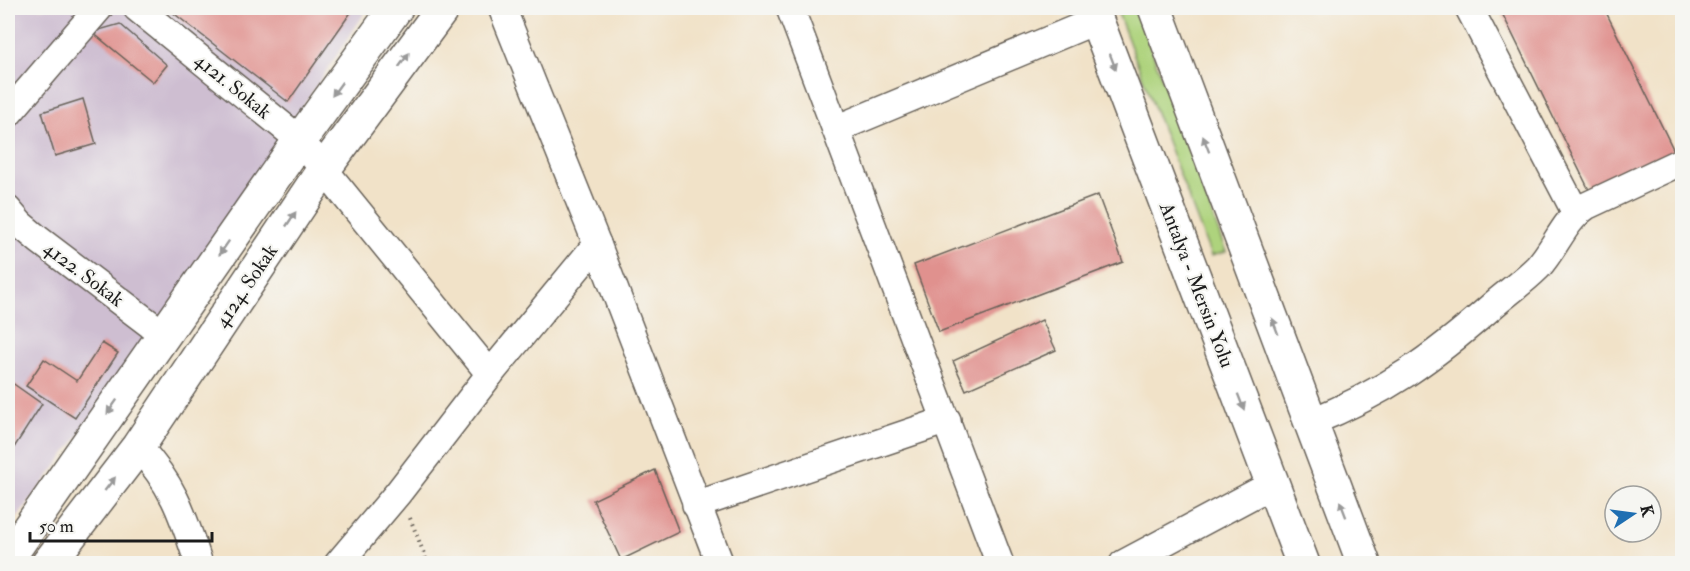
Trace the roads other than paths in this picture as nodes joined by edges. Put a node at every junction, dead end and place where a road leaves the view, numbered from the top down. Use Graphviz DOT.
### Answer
graph roads {
  1 [pos="99,8"];
  2 [pos="137,8"];
  3 [pos="396,8"];
  4 [pos="443,8"];
  5 [pos="502,8"];
  6 [pos="790,8"];
  7 [pos="1155,8"];
  8 [pos="1469,8"];
  9 [pos="1094,14"];
  10 [pos="8,114"];
  11 [pos="836,129"];
  12 [pos="300,140"];
  13 [pos="1683,161"];
  14 [pos="324,169"];
  15 [pos="8,210"];
  16 [pos="1576,213"];
  17 [pos="597,244"];
  18 [pos="163,334"];
  19 [pos="490,374"];
  20 [pos="946,420"];
  21 [pos="1311,422"];
  22 [pos="138,447"];
  23 [pos="1273,484"];
  24 [pos="696,505"];
  25 [pos="8,558"];
  26 [pos="48,564"];
  27 [pos="199,564"];
  28 [pos="338,564"];
  29 [pos="720,564"];
  30 [pos="1000,564"];
  31 [pos="1123,564"];
  32 [pos="1303,564"];
  33 [pos="1364,564"];
  1 -- 10 [label="street"];
  2 -- 12 [label="street, 4121. Sokak"];
  3 -- 12 [label="main road, one-way"];
  14 -- 4 [label="main road, 4124. Sokak, one-way"];
  5 -- 17 [label="street"];
  6 -- 11 [label="street"];
  21 -- 7 [label="main road, one-way"];
  8 -- 16 [label="street"];
  9 -- 11 [label="street"];
  9 -- 23 [label="main road, Antalya - Mersin Yolu, one-way"];
  11 -- 20 [label="street"];
  12 -- 14 [label="street, 4121. Sokak"];
  12 -- 18 [label="main road, one-way"];
  13 -- 16 [label="street"];
  14 -- 19 [label="street, 4121. Sokak"];
  22 -- 14 [label="main road, 4124. Sokak, one-way"];
  15 -- 18 [label="street, 4122. Sokak"];
  16 -- 21 [label="street"];
  17 -- 19 [label="street"];
  17 -- 24 [label="street"];
  18 -- 25 [label="main road, one-way"];
  19 -- 28 [label="street"];
  20 -- 24 [label="street"];
  20 -- 30 [label="street"];
  33 -- 21 [label="main road, one-way"];
  26 -- 22 [label="main road, 4124. Sokak, one-way"];
  22 -- 27 [label="street"];
  23 -- 31 [label="street"];
  23 -- 32 [label="main road, Antalya - Mersin Yolu"];
  24 -- 29 [label="street"];
}
